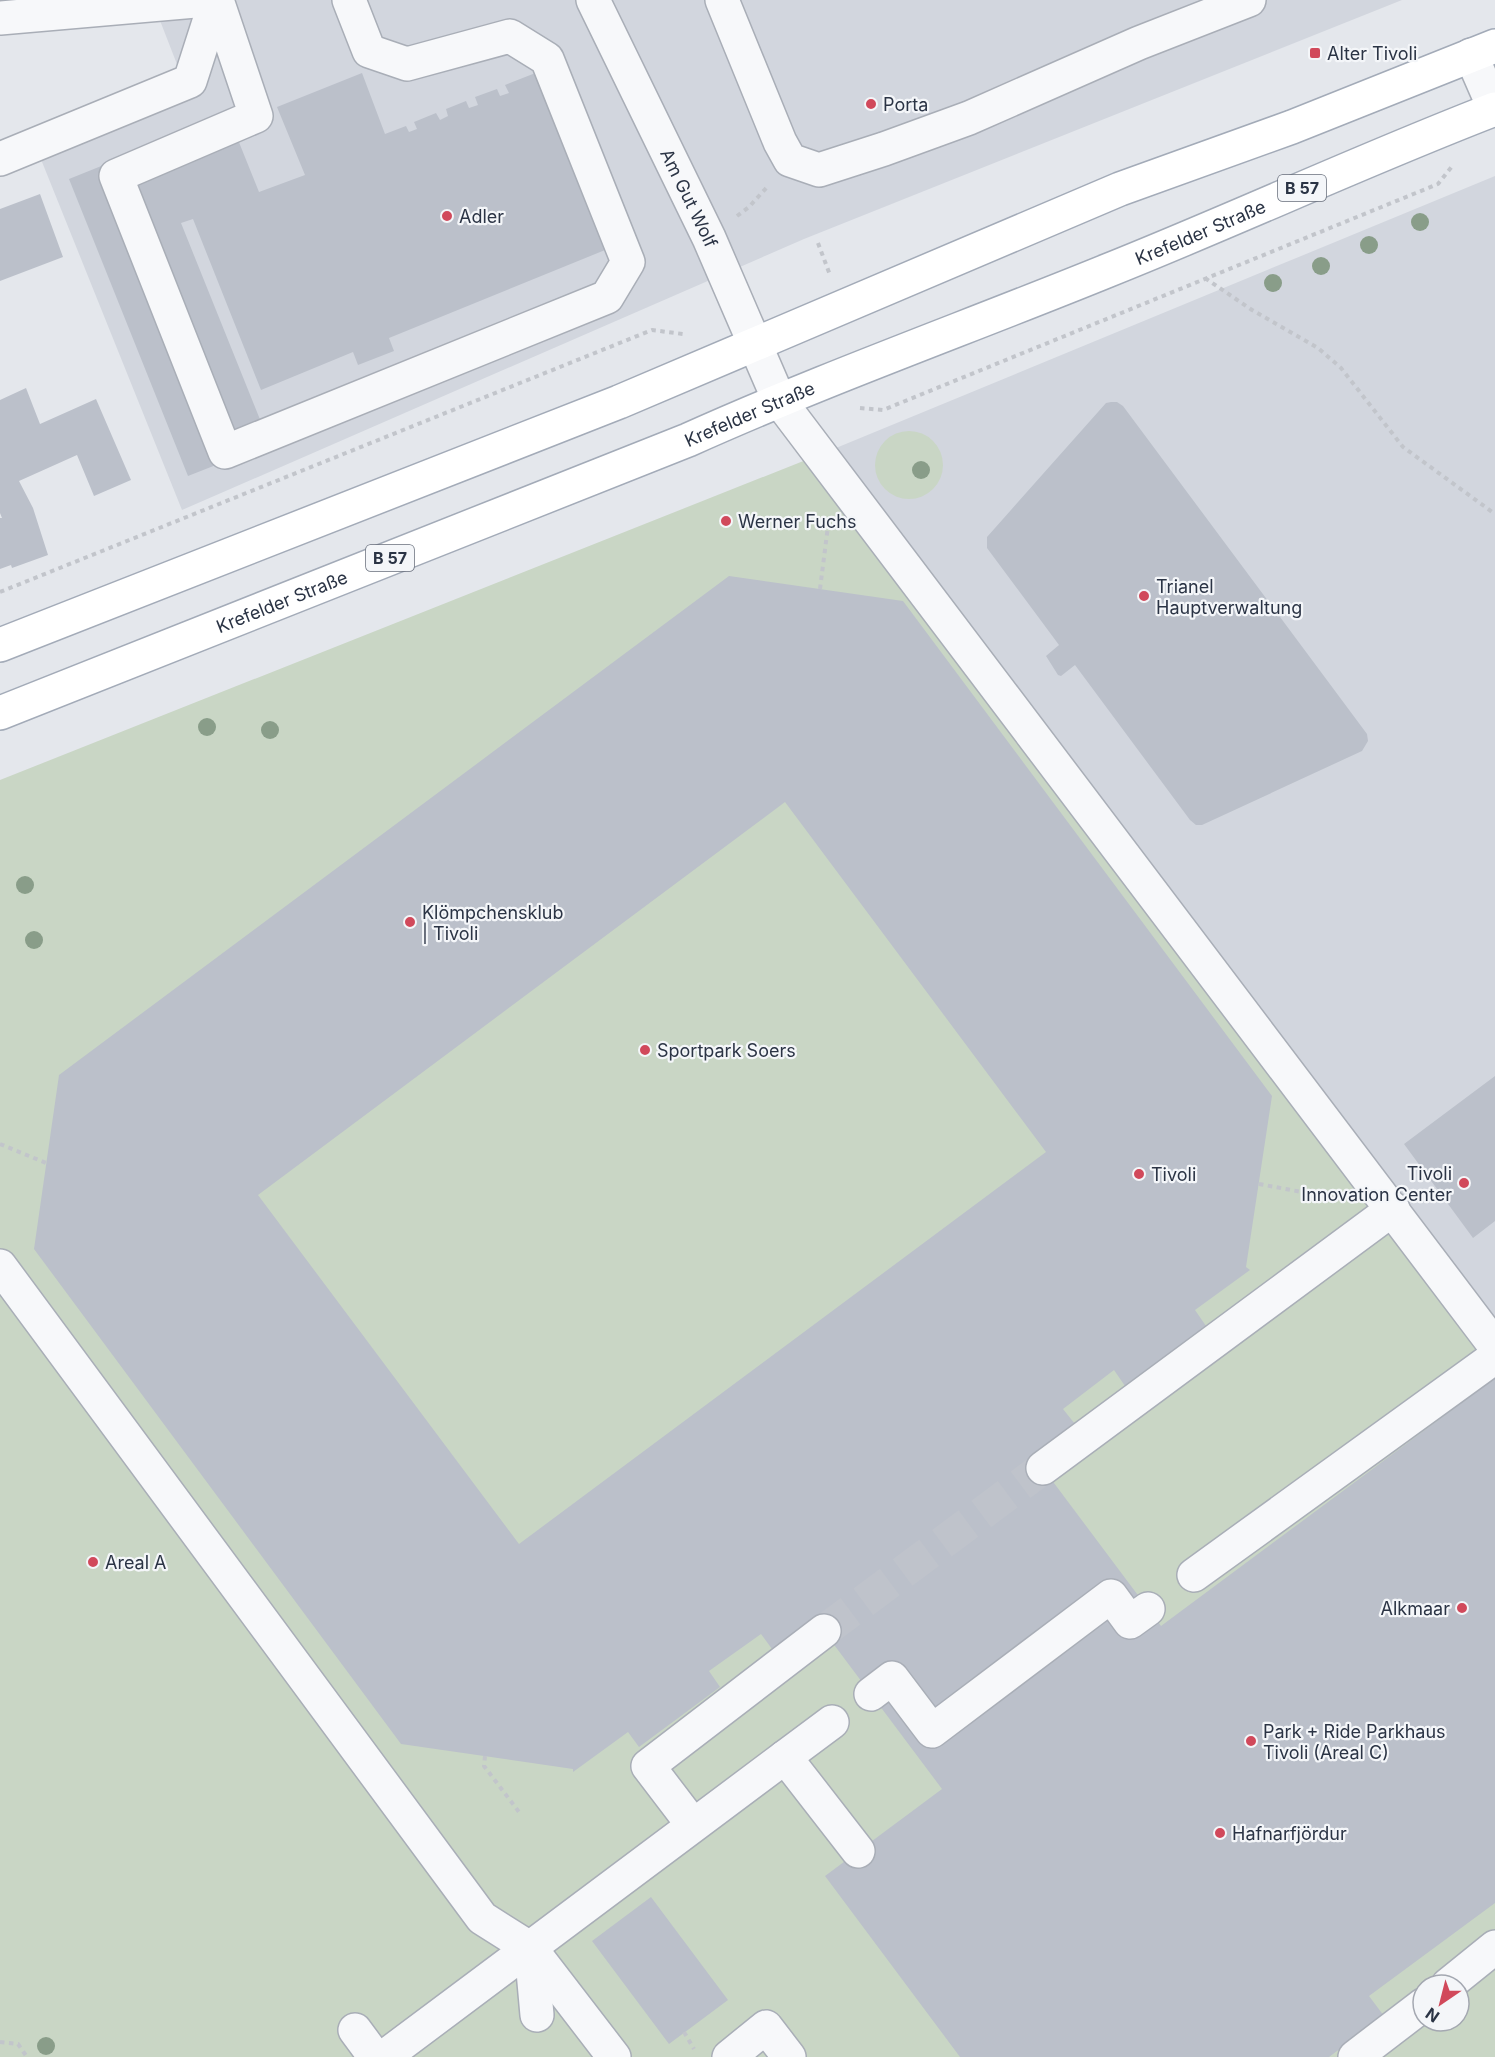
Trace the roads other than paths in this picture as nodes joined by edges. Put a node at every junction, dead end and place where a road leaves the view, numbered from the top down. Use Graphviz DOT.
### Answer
graph roads {
  1 [pos="207,0"];
  2 [pos="217,0"];
  3 [pos="349,0"];
  4 [pos="593,0"];
  5 [pos="722,0"];
  6 [pos="1249,0"];
  7 [pos="0,18"];
  8 [pos="1483,51"];
  9 [pos="1495,109"];
  10 [pos="0,159"];
  11 [pos="754,344"];
  12 [pos="778,400"];
  13 [pos="0,645"];
  14 [pos="0,713"];
  15 [pos="1393,1209"];
  16 [pos="0,1266"];
  17 [pos="1495,1346"];
  18 [pos="1495,1357"];
  19 [pos="1043,1468"];
  20 [pos="1194,1575"];
  21 [pos="1148,1609"];
  22 [pos="824,1631"];
  23 [pos="871,1694"];
  24 [pos="832,1722"];
  25 [pos="785,1757"];
  26 [pos="693,1825"];
  27 [pos="858,1851"];
  28 [pos="1495,1947"];
  29 [pos="531,1948"];
  30 [pos="1463,1973"];
  31 [pos="1411,2014"];
  32 [pos="537,2015"];
  33 [pos="355,2030"];
  34 [pos="375,2057"];
  35 [pos="384,2057"];
  36 [pos="614,2057"];
  37 [pos="729,2057"];
  38 [pos="789,2057"];
  39 [pos="1355,2057"];
  1 -- 7 [label="street"];
  2 -- 3 [label="street"];
  2 -- 10 [label="street"];
  4 -- 11 [label="street, Am Gut Wolf"];
  5 -- 6 [label="street"];
  8 -- 9 [label="street"];
  8 -- 11 [label="main road"];
  9 -- 12 [label="main road, Krefelder Straße / B 57"];
  11 -- 12 [label="street, Am Gut Wolf"];
  11 -- 13 [label="main road"];
  12 -- 14 [label="main road, Krefelder Straße / B 57"];
  12 -- 15 [label="street, Am Gut Wolf"];
  15 -- 17 [label="street, Am Gut Wolf"];
  15 -- 19 [label="street"];
  16 -- 29 [label="street"];
  18 -- 20 [label="street"];
  21 -- 23 [label="street"];
  22 -- 26 [label="street"];
  24 -- 25 [label="street"];
  25 -- 26 [label="street"];
  25 -- 27 [label="street"];
  26 -- 29 [label="street"];
  28 -- 30 [label="street"];
  29 -- 32 [label="street"];
  29 -- 35 [label="street"];
  29 -- 36 [label="street"];
  31 -- 39 [label="street"];
  33 -- 34 [label="street"];
  37 -- 38 [label="street"];
}
